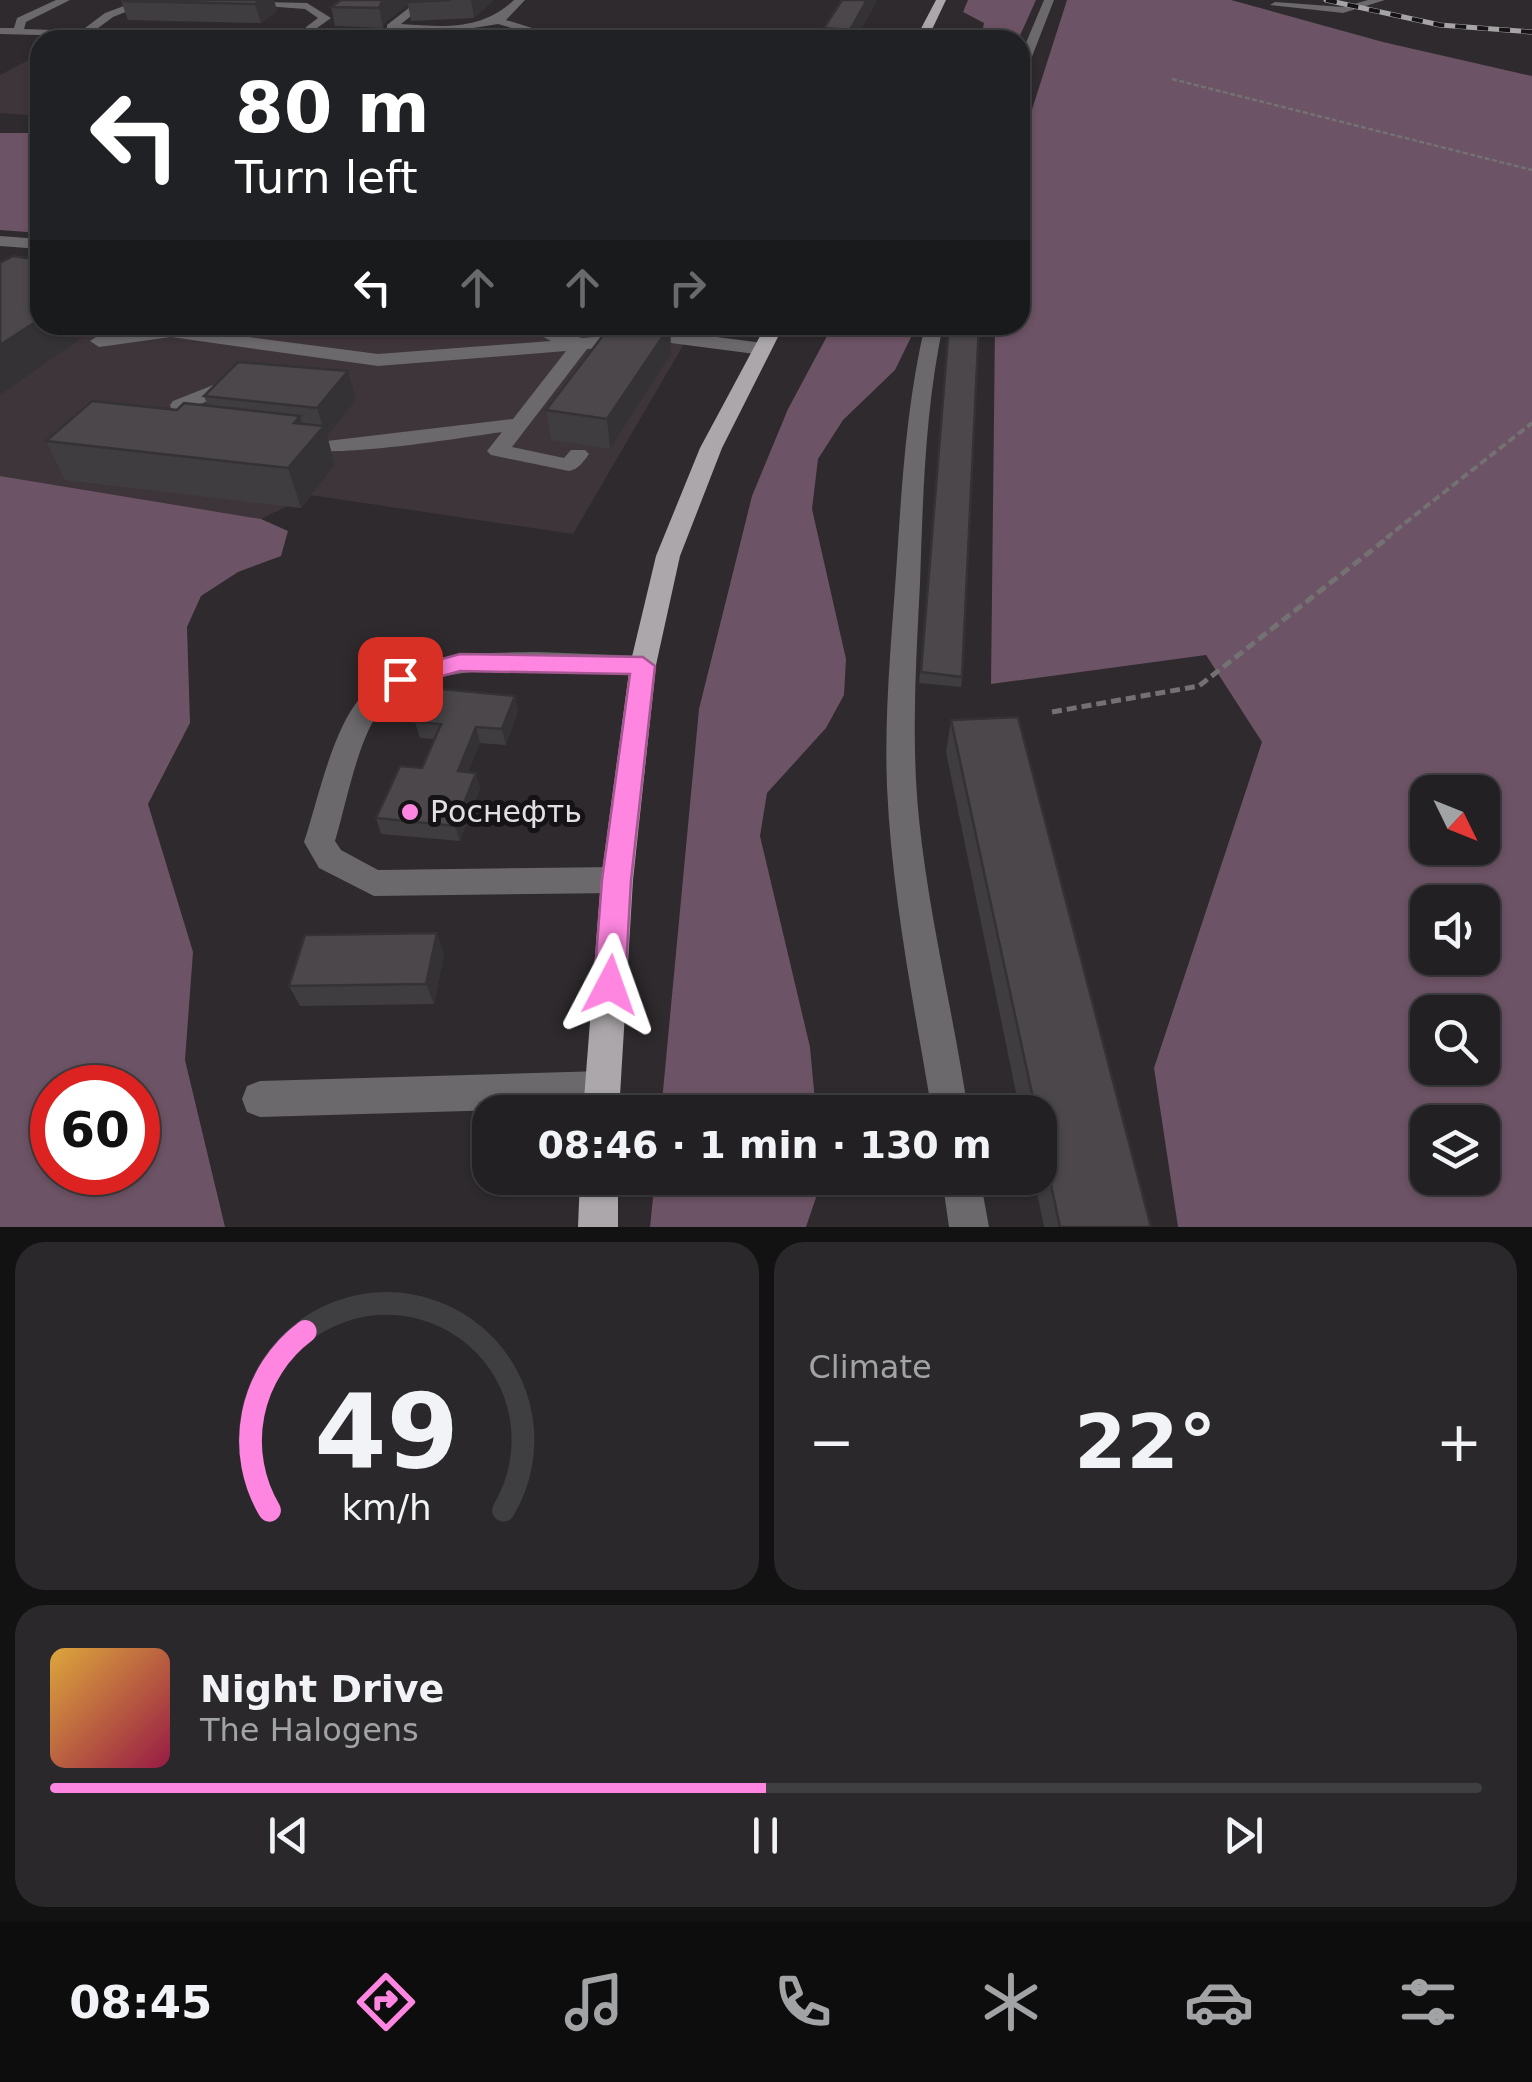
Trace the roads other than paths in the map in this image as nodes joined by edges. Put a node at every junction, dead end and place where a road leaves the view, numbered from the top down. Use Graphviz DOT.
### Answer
graph roads {
  1 [pos="65,0"];
  2 [pos="150,0"];
  3 [pos="189,0"];
  4 [pos="426,0"];
  5 [pos="520,0"];
  6 [pos="942,0"];
  7 [pos="1049,0"];
  8 [pos="1380,0"];
  9 [pos="1275,5"];
  10 [pos="498,21"];
  11 [pos="19,28"];
  12 [pos="0,30"];
  13 [pos="45,30"];
  14 [pos="89,30"];
  15 [pos="311,30"];
  16 [pos="530,30"];
  17 [pos="926,30"];
  18 [pos="1030,47"];
  19 [pos="0,241"];
  20 [pos="30,243"];
  21 [pos="147,335"];
  22 [pos="193,335"];
  23 [pos="551,335"];
  24 [pos="628,335"];
  25 [pos="660,335"];
  26 [pos="932,335"];
  27 [pos="769,337"];
  28 [pos="99,341"];
  29 [pos="581,344"];
  30 [pos="378,360"];
  31 [pos="519,424"];
  32 [pos="222,436"];
  33 [pos="275,442"];
  34 [pos="578,454"];
  35 [pos="643,666"];
  36 [pos="617,880"];
  37 [pos="602,1095"];
  38 [pos="947,1095"];
  39 [pos="260,1099"];
  40 [pos="472,1100"];
  41 [pos="599,1195"];
  42 [pos="964,1195"];
  43 [pos="598,1227"];
  44 [pos="969,1227"];
  1 -- 11 [label="street"];
  2 -- 14 [label="street"];
  3 -- 15 [label="street"];
  4 -- 10 [label="street"];
  5 -- 10 [label="street"];
  6 -- 17 [label="main road"];
  7 -- 18 [label="street"];
  8 -- 9 [label="street"];
  10 -- 16 [label="street"];
  11 -- 12 [label="street"];
  11 -- 13 [label="street"];
  19 -- 20 [label="street"];
  21 -- 28 [label="street"];
  22 -- 30 [label="street"];
  23 -- 29 [label="street"];
  24 -- 29 [label="street"];
  25 -- 27 [label="street"];
  26 -- 38 [label="street"];
  27 -- 35 [label="main road"];
  29 -- 30 [label="street"];
  29 -- 31 [label="street"];
  30 -- 32 [label="street"];
  31 -- 33 [label="street"];
  31 -- 34 [label="street"];
  35 -- 36 [label="main road"];
  35 -- 36 [label="street"];
  36 -- 37 [label="main road"];
  39 -- 40 [label="street"];
  41 -- 43 [label="main road"];
  42 -- 44 [label="street"];
}
